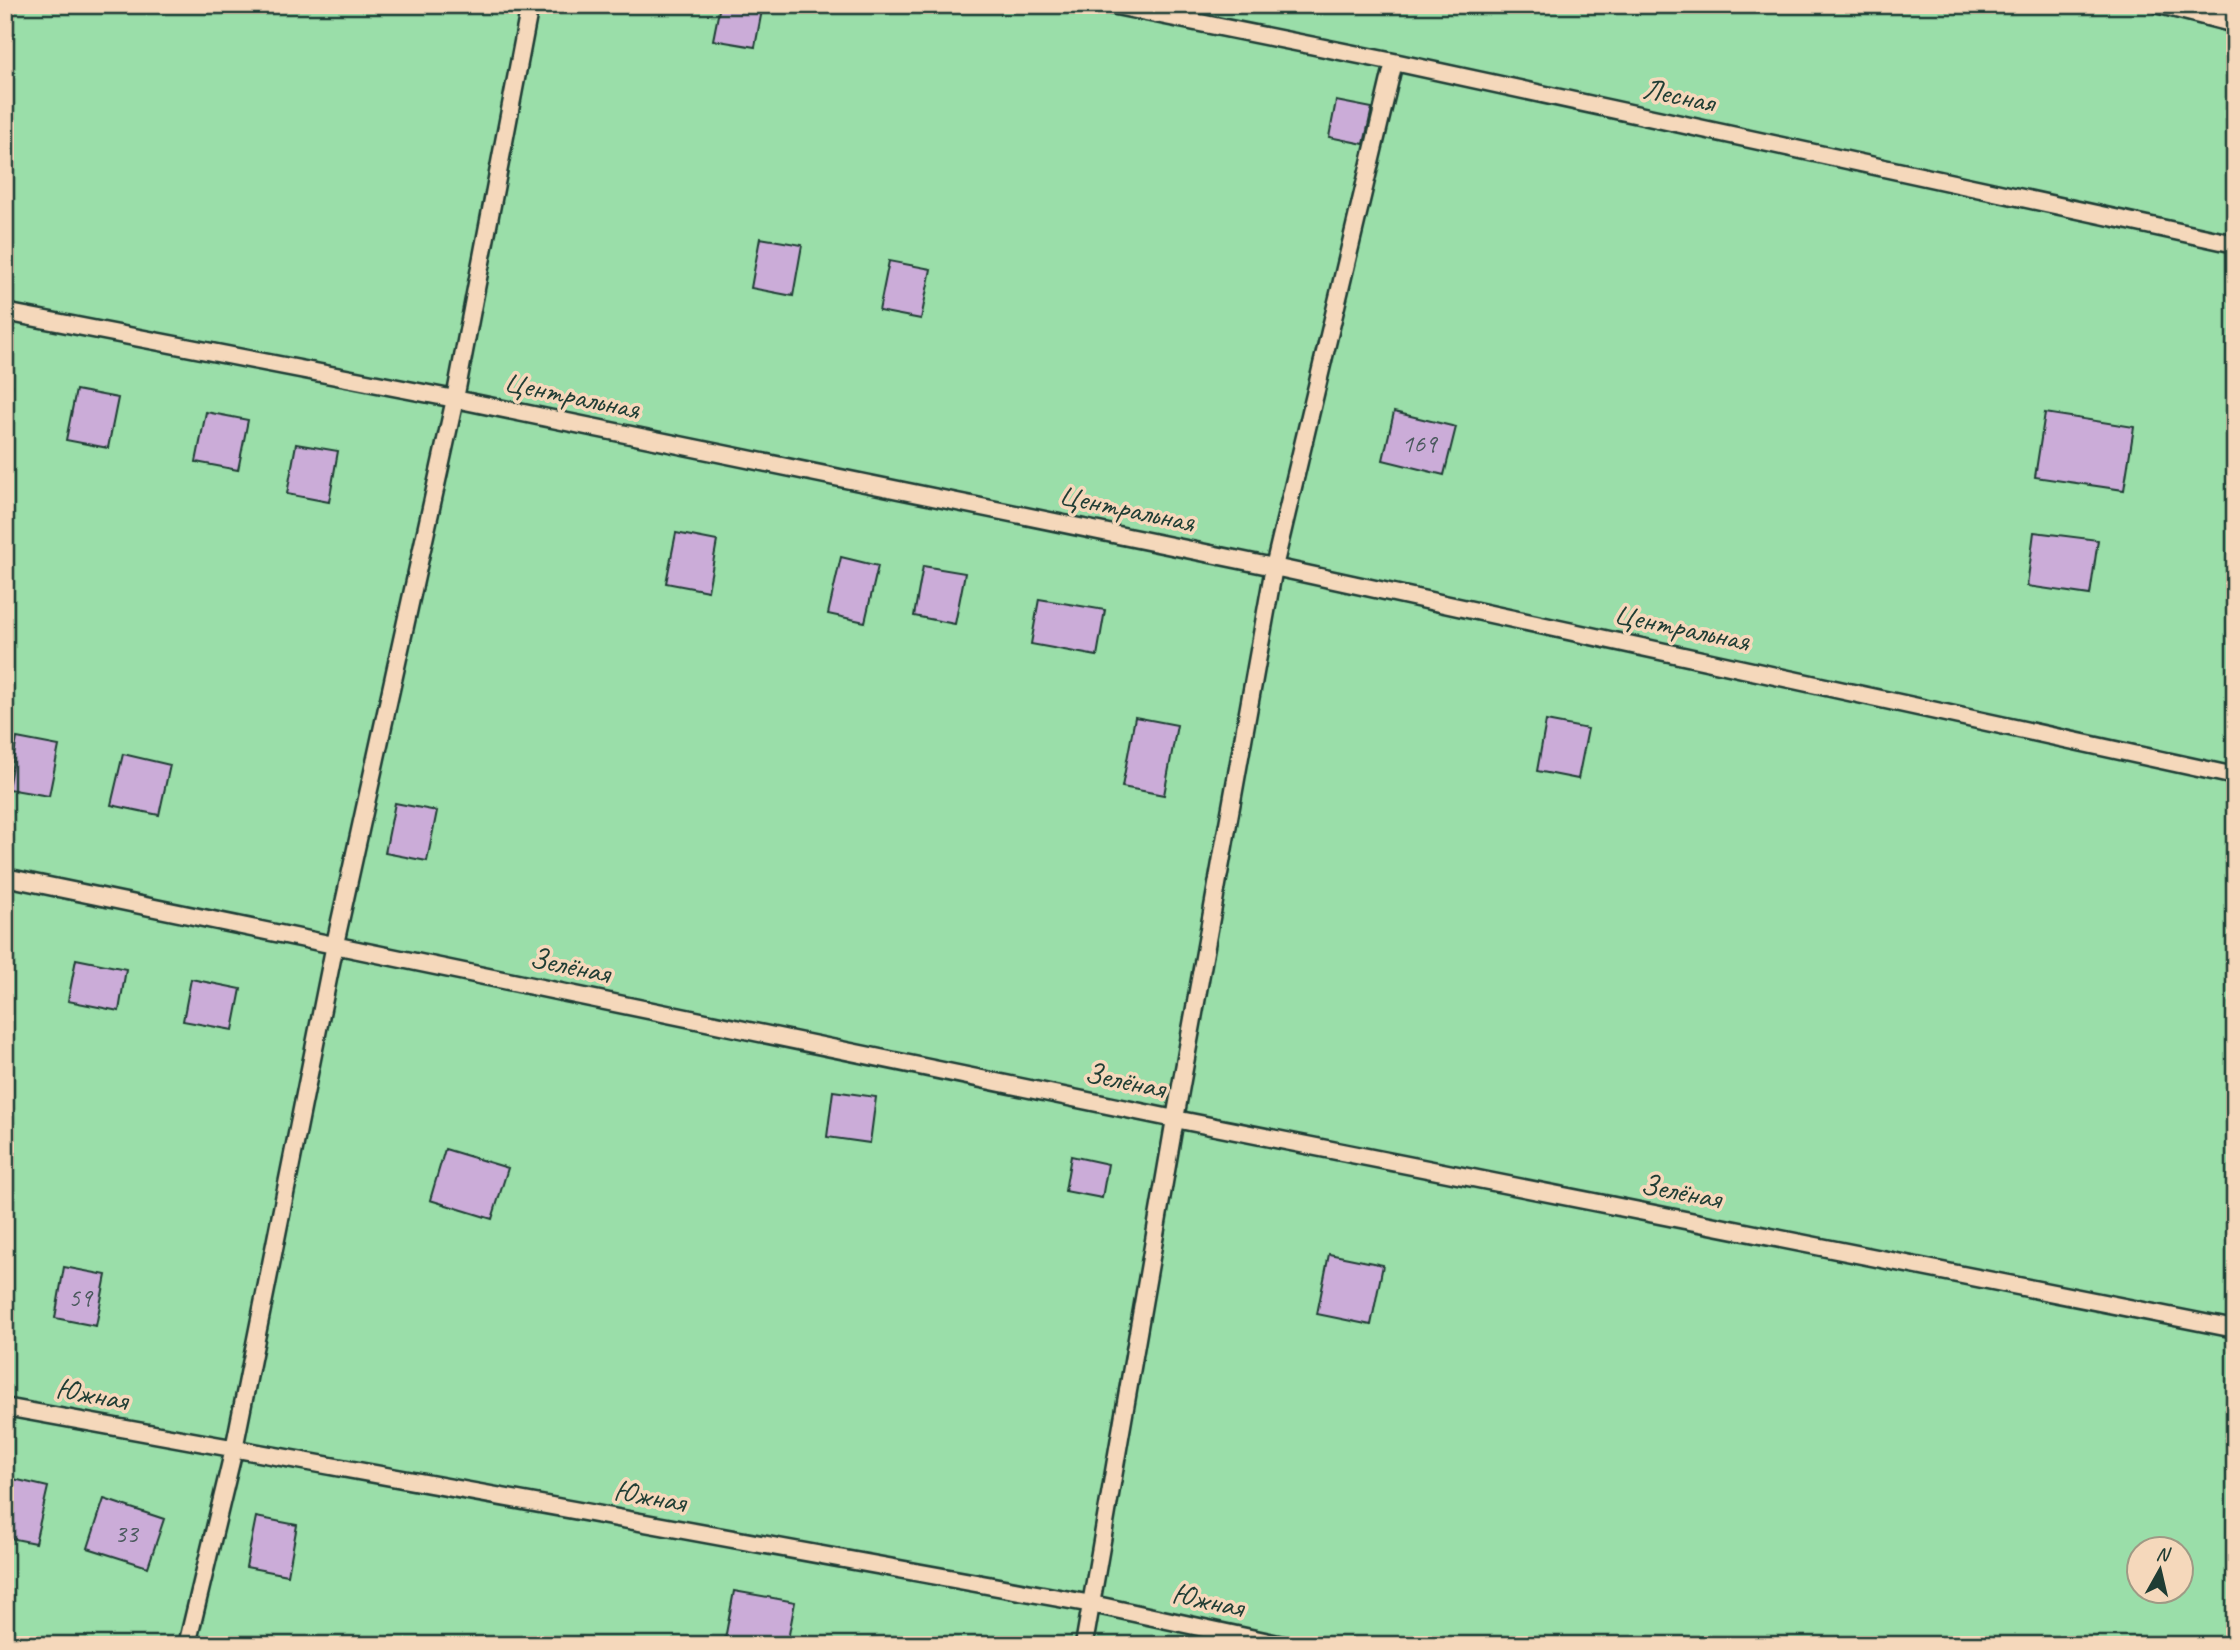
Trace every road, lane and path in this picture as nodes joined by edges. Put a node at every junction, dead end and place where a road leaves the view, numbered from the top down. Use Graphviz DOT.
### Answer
graph roads {
  1 [pos="530,5"];
  2 [pos="1111,5"];
  3 [pos="2160,5"];
  4 [pos="2235,24"];
  5 [pos="1394,62"];
  6 [pos="2235,244"];
  7 [pos="5,312"];
  8 [pos="455,400"];
  9 [pos="1274,567"];
  10 [pos="2235,776"];
  11 [pos="5,877"];
  12 [pos="335,944"];
  13 [pos="1175,1119"];
  14 [pos="2235,1329"];
  15 [pos="5,1407"];
  16 [pos="234,1449"];
  17 [pos="1093,1604"];
  18 [pos="187,1645"];
  19 [pos="1084,1645"];
  20 [pos="1283,1645"];
  1 -- 8 [label="lane"];
  2 -- 5 [label="lane, Лесная"];
  3 -- 4 [label="lane"];
  5 -- 6 [label="lane, Лесная"];
  5 -- 9 [label="lane"];
  7 -- 8 [label="lane, Центральная"];
  8 -- 9 [label="lane, Центральная"];
  8 -- 12 [label="lane"];
  9 -- 10 [label="lane, Центральная"];
  9 -- 13 [label="lane"];
  11 -- 12 [label="lane, Зелёная"];
  12 -- 13 [label="lane, Зелёная"];
  12 -- 16 [label="lane"];
  13 -- 14 [label="lane, Зелёная"];
  13 -- 17 [label="lane"];
  15 -- 16 [label="lane, Южная"];
  16 -- 17 [label="lane, Южная"];
  16 -- 18 [label="lane"];
  17 -- 19 [label="lane"];
  17 -- 20 [label="lane, Южная"];
}
